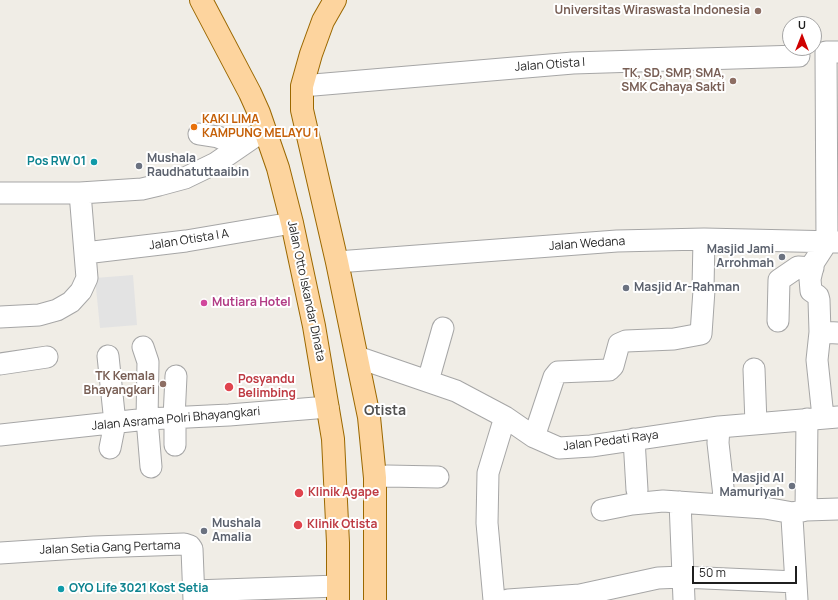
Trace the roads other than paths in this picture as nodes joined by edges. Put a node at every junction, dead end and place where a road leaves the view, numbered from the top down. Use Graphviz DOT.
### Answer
graph roads {
  1 [pos="200,0"];
  2 [pos="335,0"];
  3 [pos="343,0"];
  4 [pos="323,21"];
  5 [pos="838,52"];
  6 [pos="799,56"];
  7 [pos="302,86"];
  8 [pos="264,130"];
  9 [pos="199,134"];
  10 [pos="240,146"];
  11 [pos="0,193"];
  12 [pos="80,193"];
  13 [pos="292,223"];
  14 [pos="704,239"];
  15 [pos="832,242"];
  16 [pos="85,253"];
  17 [pos="337,262"];
  18 [pos="813,268"];
  19 [pos="0,317"];
  20 [pos="778,321"];
  21 [pos="443,328"];
  22 [pos="829,332"];
  23 [pos="143,347"];
  24 [pos="108,356"];
  25 [pos="47,357"];
  26 [pos="356,357"];
  27 [pos="0,364"];
  28 [pos="754,369"];
  29 [pos="176,376"];
  30 [pos="428,381"];
  31 [pos="328,407"];
  32 [pos="505,417"];
  33 [pos="174,418"];
  34 [pos="823,418"];
  35 [pos="147,419"];
  36 [pos="115,423"];
  37 [pos="756,424"];
  38 [pos="719,427"];
  39 [pos="0,435"];
  40 [pos="534,437"];
  41 [pos="634,439"];
  42 [pos="175,445"];
  43 [pos="110,448"];
  44 [pos="151,467"];
  45 [pos="438,477"];
  46 [pos="375,478"];
  47 [pos="637,490"];
  48 [pos="680,502"];
  49 [pos="725,505"];
  50 [pos="838,509"];
  51 [pos="602,510"];
  52 [pos="799,512"];
  53 [pos="0,554"];
  54 [pos="682,577"];
  55 [pos="796,591"];
  56 [pos="338,593"];
  57 [pos="194,595"];
  58 [pos="375,600"];
  59 [pos="494,600"];
  60 [pos="508,600"];
  61 [pos="684,600"];
  1 -- 8 [label="main road, Jalan Otto Iskandar Dinata"];
  2 -- 4 [label="main road"];
  3 -- 4 [label="main road"];
  4 -- 7 [label="main road"];
  5 -- 15 [label="street"];
  6 -- 7 [label="street, Jalan Otista I"];
  7 -- 17 [label="main road"];
  8 -- 10 [label="street"];
  8 -- 13 [label="main road, Jalan Otto Iskandar Dinata"];
  9 -- 10 [label="street"];
  10 -- 12 [label="street"];
  11 -- 12 [label="street"];
  12 -- 16 [label="street"];
  13 -- 16 [label="street, Jalan Otista I A"];
  13 -- 31 [label="main road, Jalan Otto Iskandar Dinata"];
  14 -- 15 [label="street, Jalan Wedana"];
  14 -- 17 [label="street, Jalan Wedana"];
  14 -- 40 [label="street"];
  15 -- 18 [label="street"];
  16 -- 19 [label="street"];
  17 -- 26 [label="main road"];
  18 -- 20 [label="street"];
  18 -- 22 [label="street"];
  21 -- 30 [label="street"];
  22 -- 34 [label="street"];
  23 -- 35 [label="street"];
  24 -- 36 [label="street"];
  25 -- 27 [label="street"];
  26 -- 30 [label="street, Jalan Pedati Raya"];
  26 -- 46 [label="main road"];
  28 -- 37 [label="street"];
  29 -- 33 [label="street"];
  30 -- 32 [label="street, Jalan Pedati Raya"];
  31 -- 33 [label="street, Jalan Asrama Polri Bhayangkari"];
  31 -- 56 [label="main road, Jalan Otto Iskandar Dinata"];
  32 -- 40 [label="street, Jalan Pedati Raya"];
  32 -- 59 [label="street"];
  33 -- 35 [label="street, Jalan Asrama Polri Bhayangkari"];
  33 -- 42 [label="street"];
  34 -- 37 [label="street, Jalan Pedati Raya"];
  34 -- 52 [label="street"];
  35 -- 36 [label="street, Jalan Asrama Polri Bhayangkari"];
  35 -- 44 [label="street"];
  36 -- 39 [label="street, Jalan Asrama Polri Bhayangkari"];
  36 -- 43 [label="street"];
  37 -- 38 [label="street, Jalan Pedati Raya"];
  38 -- 41 [label="street, Jalan Pedati Raya"];
  38 -- 49 [label="street"];
  40 -- 41 [label="street, Jalan Pedati Raya"];
  41 -- 47 [label="street"];
  45 -- 46 [label="street"];
  46 -- 58 [label="main road"];
  48 -- 49 [label="street"];
  48 -- 51 [label="street"];
  48 -- 54 [label="street"];
  49 -- 52 [label="street"];
  50 -- 52 [label="street"];
  52 -- 55 [label="street"];
  53 -- 57 [label="street, Jalan Setia Gang Pertama"];
  54 -- 55 [label="street"];
  54 -- 60 [label="street"];
  54 -- 61 [label="street"];
  56 -- 57 [label="street"];
}
